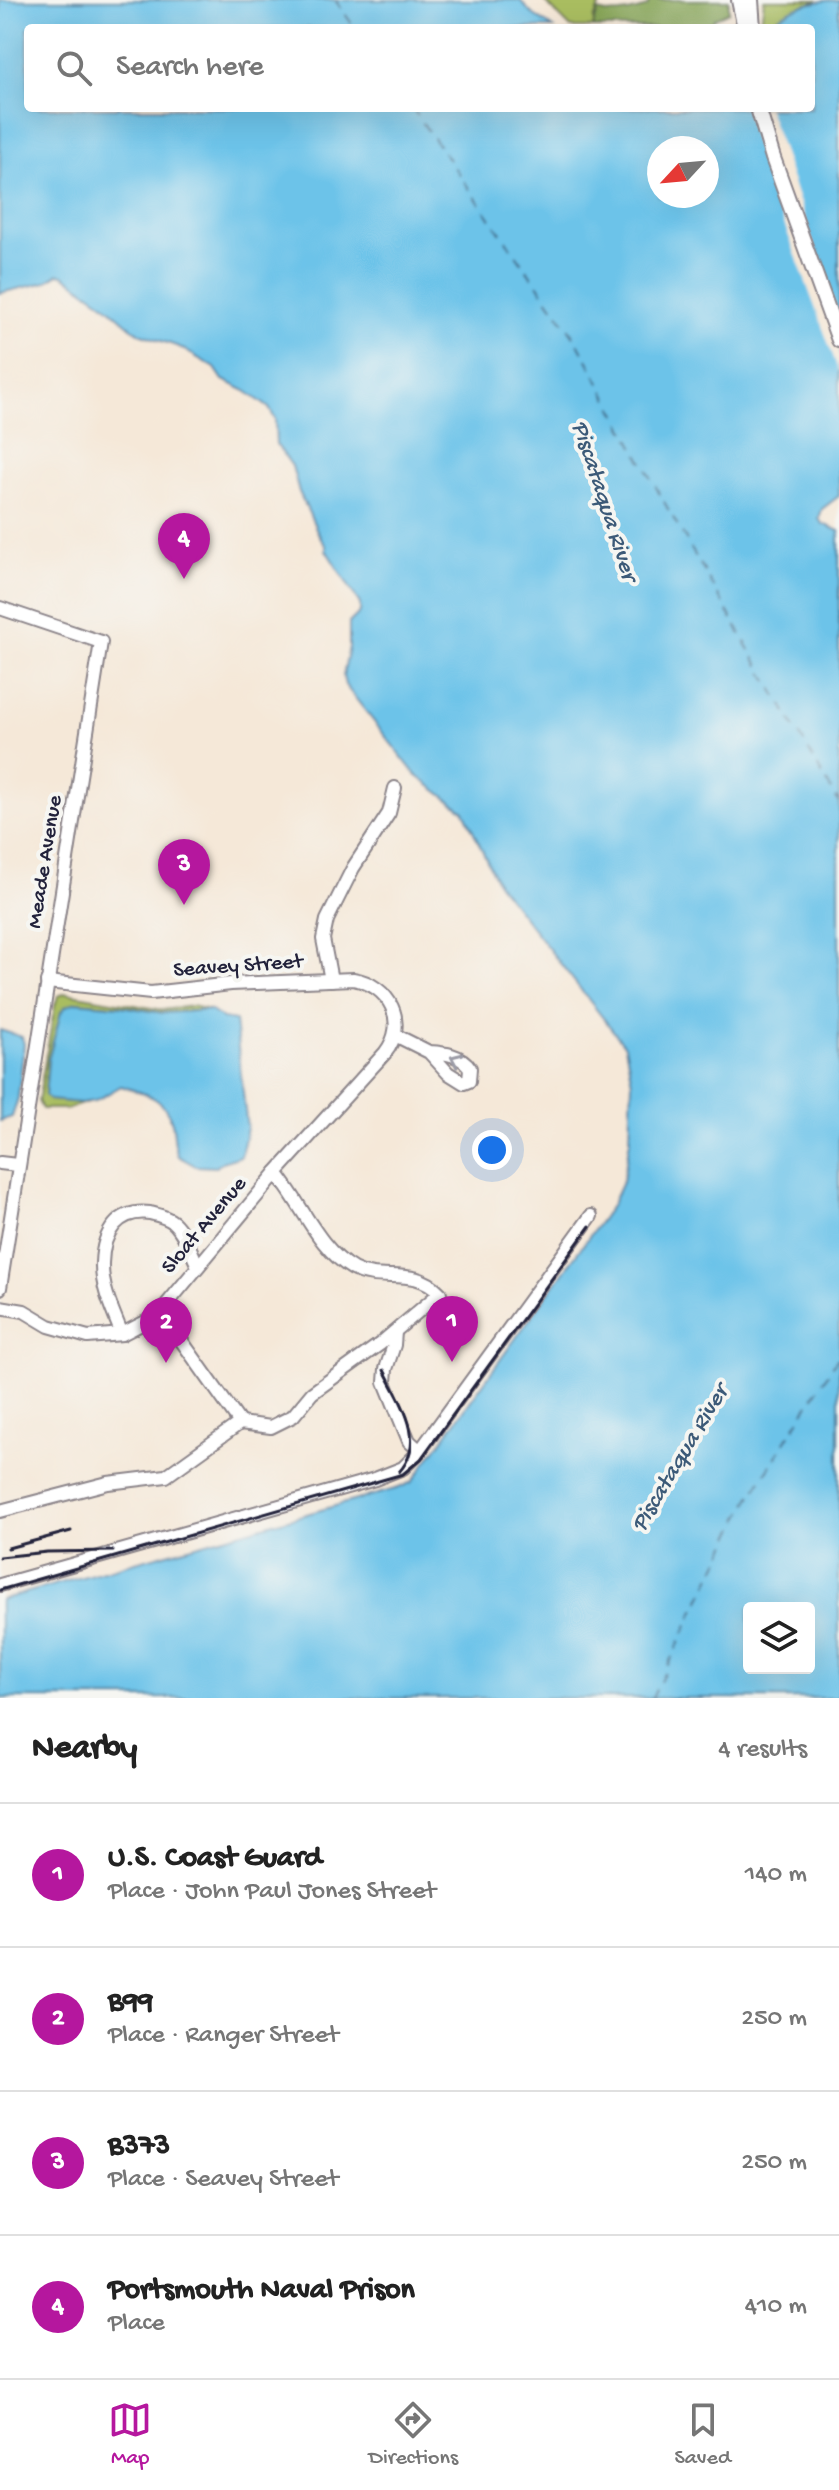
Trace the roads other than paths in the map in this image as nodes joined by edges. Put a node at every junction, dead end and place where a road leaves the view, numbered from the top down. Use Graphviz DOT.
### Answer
graph roads {
  1 [pos="739,0"];
  2 [pos="751,0"];
  3 [pos="744,24"];
  4 [pos="753,24"];
  5 [pos="759,112"];
  6 [pos="839,340"];
  7 [pos="0,608"];
  8 [pos="395,788"];
  9 [pos="331,980"];
  10 [pos="47,982"];
  11 [pos="395,1035"];
  12 [pos="429,1052"];
  13 [pos="0,1163"];
  14 [pos="17,1165"];
  15 [pos="276,1173"];
  16 [pos="591,1216"];
  17 [pos="198,1266"];
  18 [pos="0,1288"];
  19 [pos="0,1307"];
  20 [pos="157,1316"];
  21 [pos="395,1332"];
  22 [pos="122,1334"];
  23 [pos="240,1423"];
  24 [pos="420,1451"];
  25 [pos="0,1511"];
  26 [pos="0,1585"];
  1 -- 3 [label="main road"];
  2 -- 4 [label="main road"];
  5 -- 6 [label="main road"];
  7 -- 10 [label="street, Meade Avenue"];
  8 -- 9 [label="street"];
  9 -- 10 [label="street, Seavey Street"];
  9 -- 11 [label="street, Seavey Street"];
  10 -- 14 [label="street, Meade Avenue"];
  11 -- 12 [label="street"];
  11 -- 15 [label="street, Sloat Avenue"];
  13 -- 14 [label="street"];
  14 -- 18 [label="street, Meade Avenue"];
  15 -- 17 [label="street, Sloat Avenue"];
  15 -- 21 [label="street"];
  16 -- 24 [label="street"];
  17 -- 20 [label="street, Sloat Avenue"];
  17 -- 22 [label="street"];
  19 -- 22 [label="street, Sloat Avenue"];
  20 -- 22 [label="street, Sloat Avenue"];
  20 -- 23 [label="street"];
  21 -- 23 [label="street"];
  21 -- 24 [label="street"];
  23 -- 25 [label="street"];
  24 -- 26 [label="street"];
}
